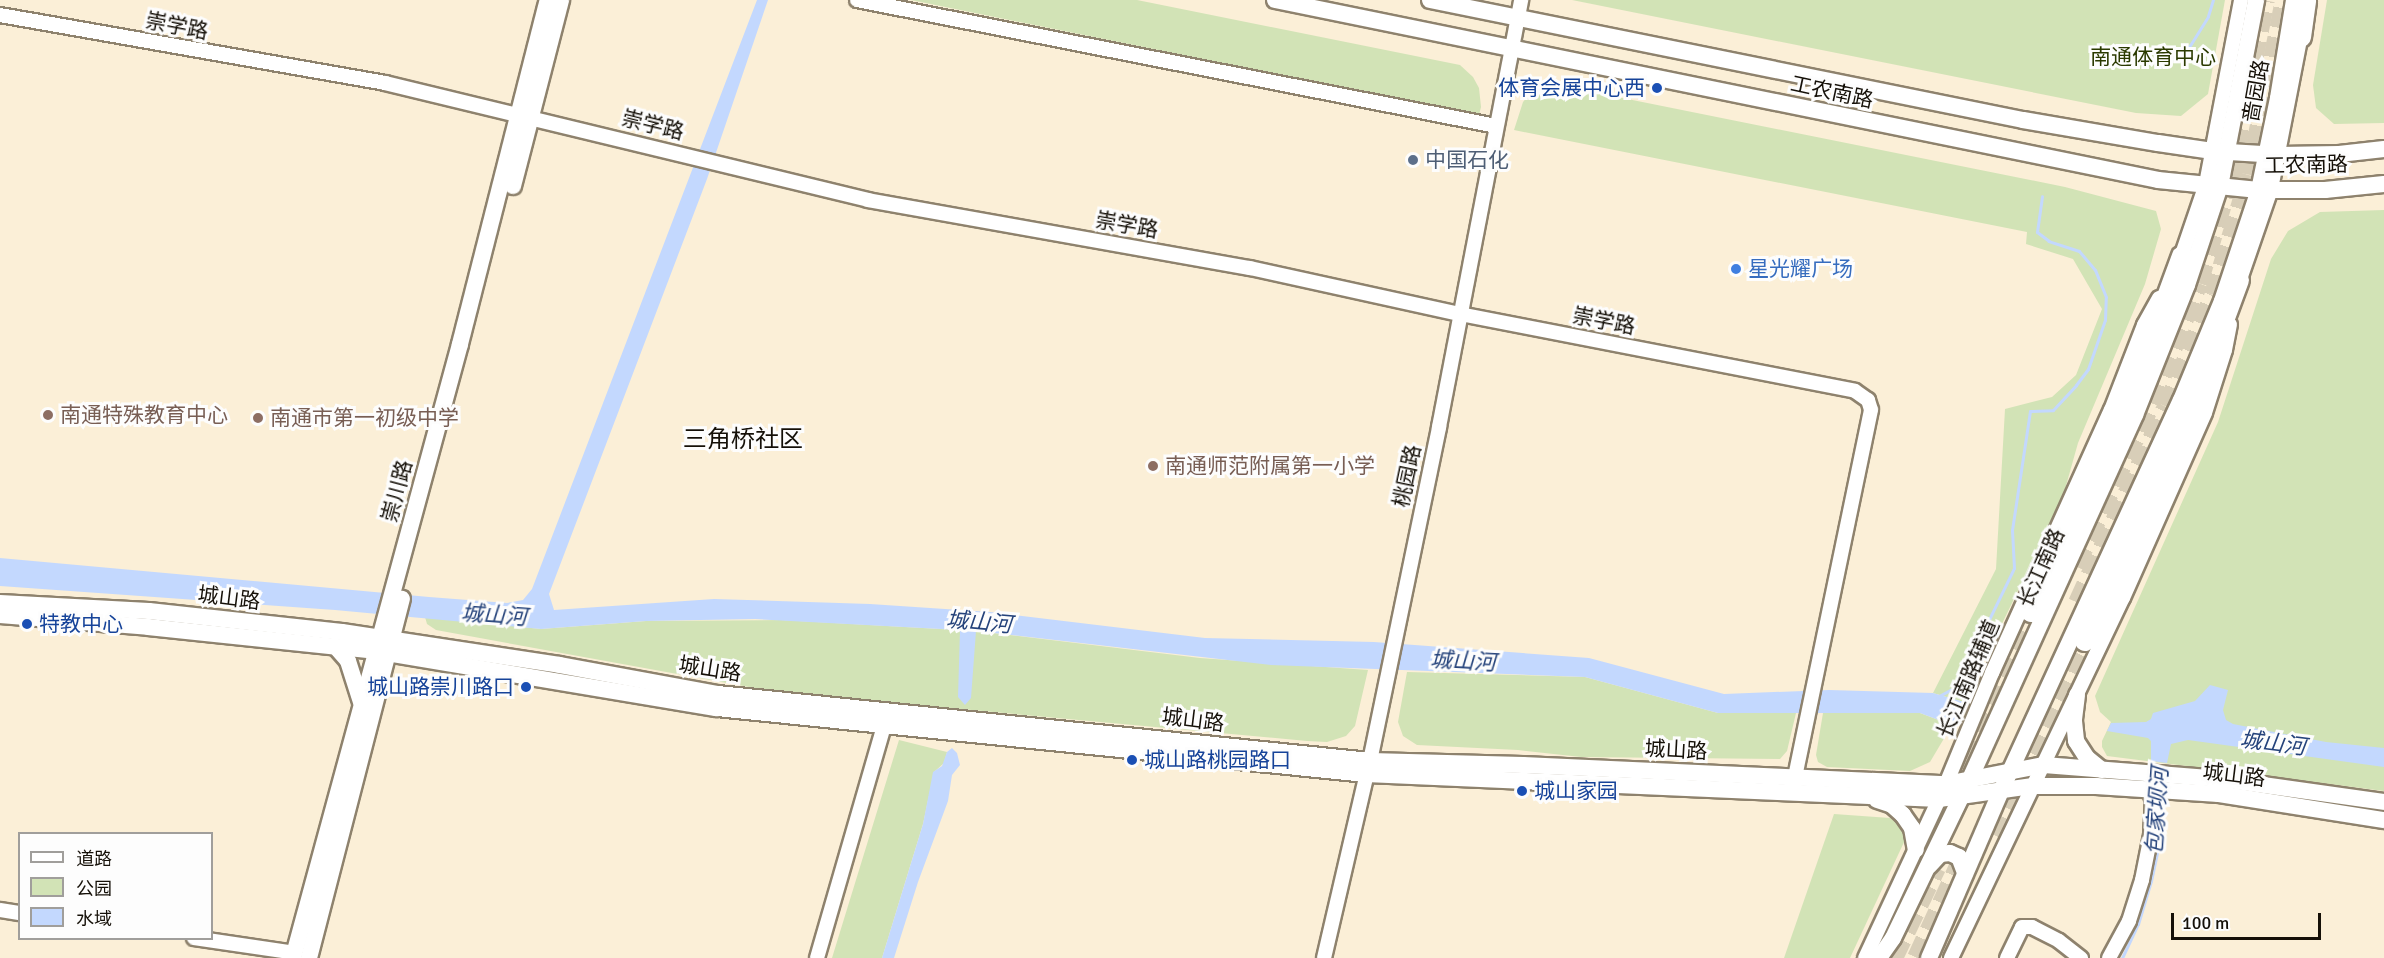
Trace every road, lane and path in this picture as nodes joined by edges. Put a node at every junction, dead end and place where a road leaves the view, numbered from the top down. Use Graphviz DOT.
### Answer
graph roads {
  1 [pos="548,0"];
  2 [pos="561,0"];
  3 [pos="857,0"];
  4 [pos="1275,0"];
  5 [pos="1430,0"];
  6 [pos="1521,0"];
  7 [pos="2241,0"];
  8 [pos="2256,0"];
  9 [pos="2294,0"];
  10 [pos="2308,0"];
  11 [pos="0,15"];
  12 [pos="1518,17"];
  13 [pos="2301,37"];
  14 [pos="1511,48"];
  15 [pos="525,116"];
  16 [pos="1496,126"];
  17 [pos="2384,149"];
  18 [pos="2219,151"];
  19 [pos="2273,154"];
  20 [pos="2384,184"];
  21 [pos="2213,185"];
  22 [pos="2265,189"];
  23 [pos="2182,256"];
  24 [pos="2239,280"];
  25 [pos="1460,314"];
  26 [pos="0,603"];
  27 [pos="2031,612"];
  28 [pos="0,615"];
  29 [pos="386,639"];
  30 [pos="2085,641"];
  31 [pos="336,647"];
  32 [pos="2077,695"];
  33 [pos="361,704"];
  34 [pos="887,718"];
  35 [pos="2044,765"];
  36 [pos="1368,767"];
  37 [pos="2102,770"];
  38 [pos="2010,774"];
  39 [pos="1795,778"];
  40 [pos="2155,784"];
  41 [pos="2033,786"];
  42 [pos="1966,788"];
  43 [pos="2001,791"];
  44 [pos="1942,792"];
  45 [pos="1867,796"];
  46 [pos="2384,801"];
  47 [pos="2384,820"];
  48 [pos="1916,850"];
  49 [pos="1926,870"];
  50 [pos="1965,873"];
  51 [pos="0,910"];
  52 [pos="18,913"];
  53 [pos="200,940"];
  54 [pos="299,956"];
  55 [pos="817,958"];
  56 [pos="1324,958"];
  57 [pos="1865,958"];
  58 [pos="1878,958"];
  59 [pos="1929,958"];
  60 [pos="1951,958"];
  61 [pos="2007,958"];
  62 [pos="2081,958"];
  63 [pos="2109,958"];
  1 -- 15 [label="main road, 崇川路"];
  2 -- 15 [label="main road, 崇川路"];
  3 -- 16 [label="street"];
  4 -- 14 [label="main road, 工农南路"];
  5 -- 12 [label="main road, 工农南路"];
  6 -- 12 [label="street, 桃园路"];
  7 -- 18 [label="street"];
  8 -- 18 [label="main road, 啬园路"];
  9 -- 19 [label="main road, 啬园路"];
  10 -- 13 [label="highway"];
  11 -- 15 [label="street, 崇学路"];
  12 -- 14 [label="street, 桃园路"];
  12 -- 18 [label="main road, 工农南路"];
  13 -- 19 [label="street"];
  14 -- 16 [label="street, 桃园路"];
  14 -- 21 [label="main road, 工农南路"];
  15 -- 25 [label="street, 崇学路"];
  15 -- 29 [label="main road, 崇川路"];
  16 -- 25 [label="street, 桃园路"];
  17 -- 19 [label="main road, 工农南路"];
  18 -- 19 [label="main road, 工农南路"];
  18 -- 21 [label="main road, 啬园路"];
  19 -- 22 [label="main road, 啬园路"];
  20 -- 22 [label="main road, 工农南路"];
  21 -- 22 [label="main road, 工农南路"];
  21 -- 23 [label="street, 长江南路辅道"];
  21 -- 42 [label="main road, 长江南路"];
  22 -- 24 [label="street"];
  22 -- 38 [label="main road"];
  23 -- 27 [label="highway"];
  23 -- 44 [label="street, 长江南路辅道"];
  24 -- 30 [label="highway"];
  24 -- 32 [label="street"];
  25 -- 36 [label="street, 桃园路"];
  25 -- 39 [label="street, 崇学路"];
  26 -- 29 [label="main road, 城山路"];
  28 -- 31 [label="main road, 城山路"];
  29 -- 31 [label="main road, 城山路"];
  29 -- 33 [label="main road, 崇川路"];
  29 -- 34 [label="main road, 城山路"];
  29 -- 54 [label="main road, 崇川路"];
  31 -- 33 [label="main road"];
  32 -- 35 [label="street"];
  32 -- 37 [label="main road"];
  33 -- 54 [label="main road, 崇川路"];
  34 -- 36 [label="main road, 城山路"];
  34 -- 55 [label="street"];
  35 -- 37 [label="main road, 城山路"];
  35 -- 38 [label="main road, 城山路"];
  35 -- 41 [label="street"];
  36 -- 39 [label="main road, 城山路"];
  36 -- 45 [label="main road, 城山路"];
  36 -- 56 [label="street, 桃园路"];
  37 -- 40 [label="main road, 城山路"];
  38 -- 42 [label="main road, 城山路"];
  38 -- 43 [label="main road"];
  39 -- 44 [label="main road, 城山路"];
  40 -- 41 [label="main road, 城山路"];
  40 -- 46 [label="main road, 城山路"];
  40 -- 47 [label="main road, 城山路"];
  40 -- 63 [label="street"];
  41 -- 43 [label="main road, 城山路"];
  41 -- 60 [label="street"];
  42 -- 43 [label="main road, 城山路"];
  42 -- 44 [label="main road, 城山路"];
  42 -- 49 [label="main road, 长江南路"];
  43 -- 50 [label="main road"];
  44 -- 45 [label="main road, 城山路"];
  44 -- 48 [label="street, 长江南路辅道"];
  45 -- 48 [label="main road"];
  48 -- 57 [label="street, 长江南路辅道"];
  49 -- 50 [label="main road"];
  49 -- 58 [label="main road, 长江南路"];
  50 -- 59 [label="main road"];
  51 -- 52 [label="street"];
  53 -- 54 [label="street"];
  61 -- 62 [label="street"];
}
